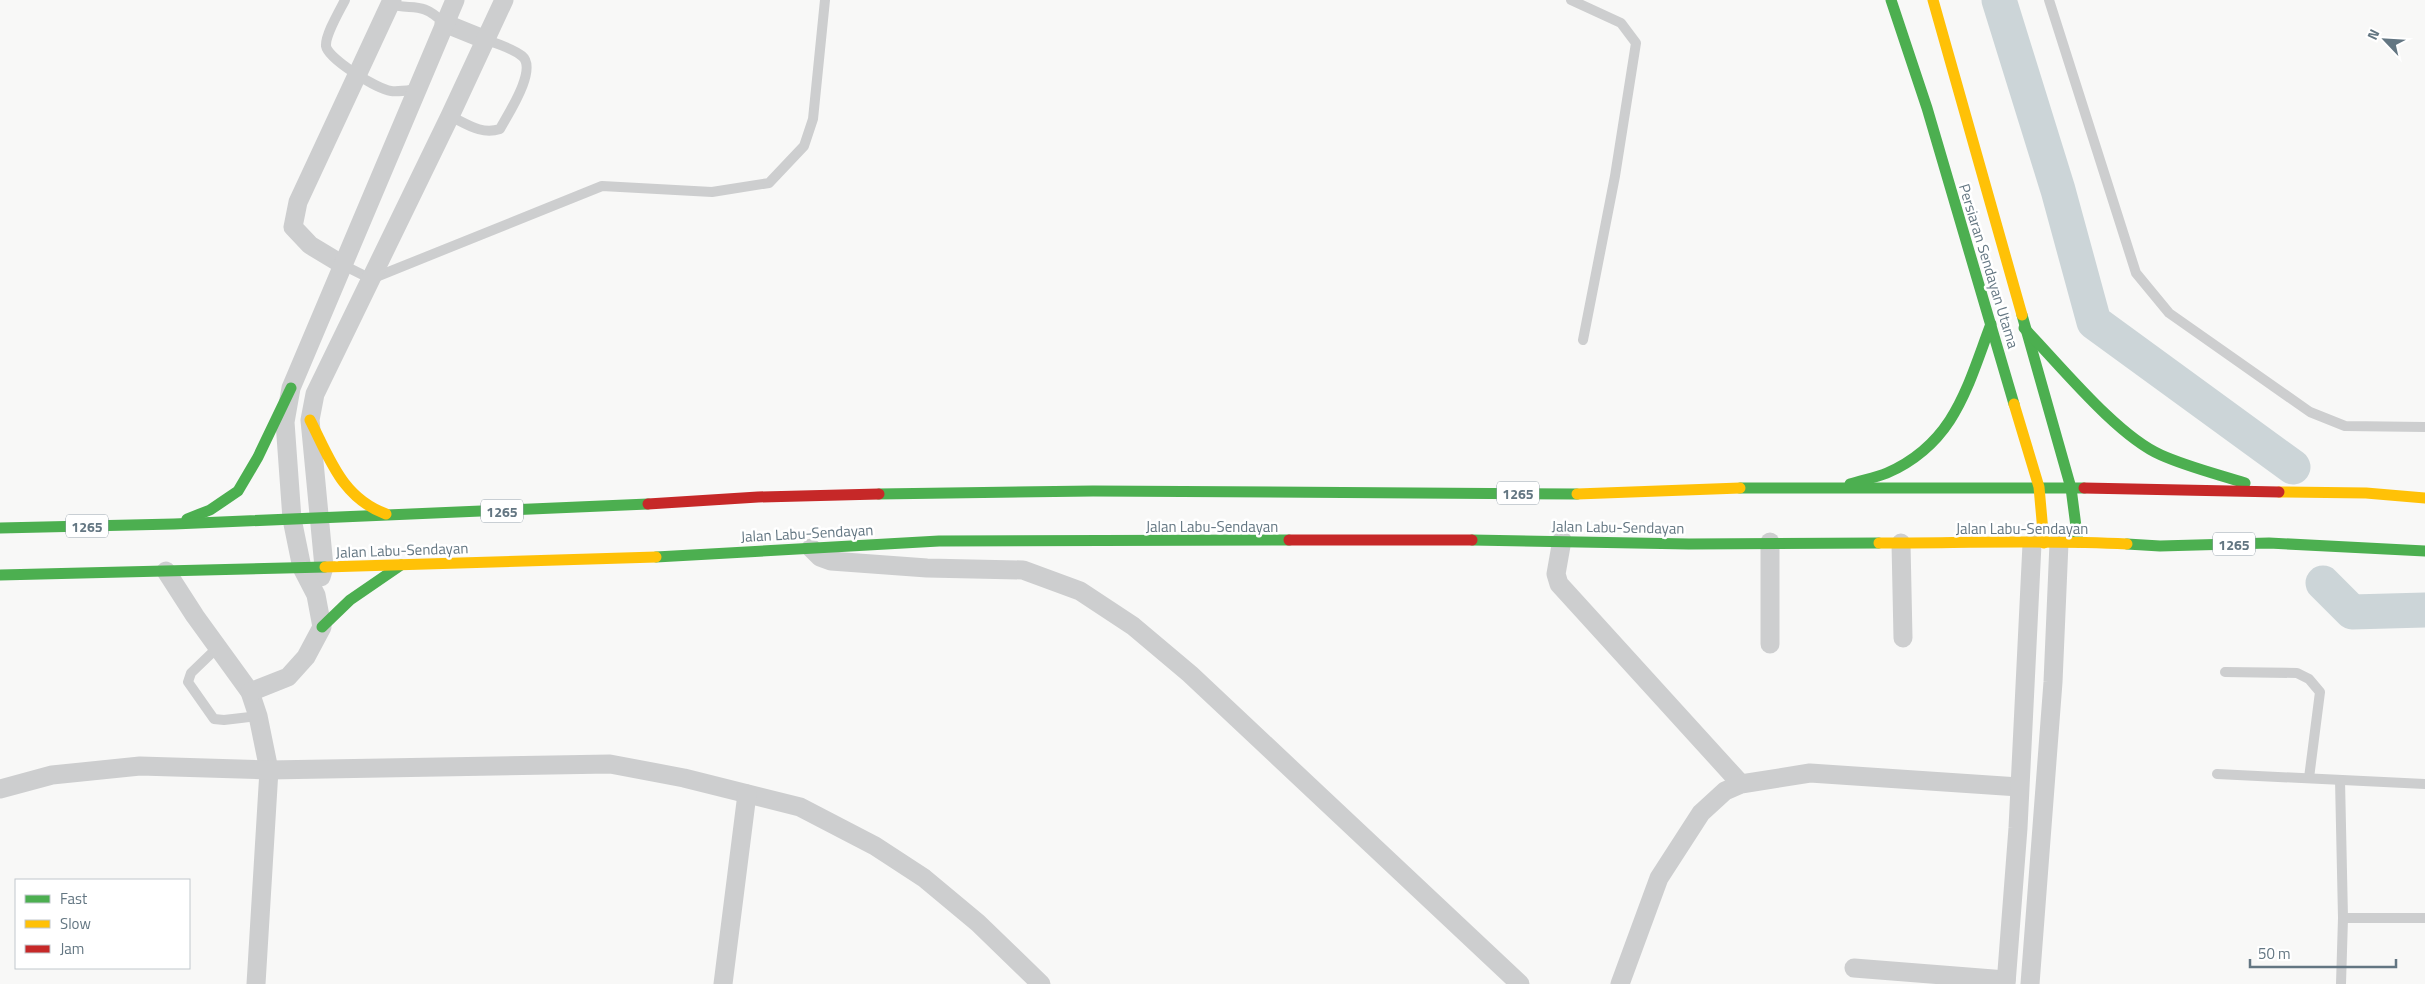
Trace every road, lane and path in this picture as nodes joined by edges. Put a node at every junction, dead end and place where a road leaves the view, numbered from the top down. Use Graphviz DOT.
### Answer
graph roads {
  1 [pos="345,0"];
  2 [pos="455,0"];
  3 [pos="504,0"];
  4 [pos="825,0"];
  5 [pos="1571,0"];
  6 [pos="1891,0"];
  7 [pos="1933,0"];
  8 [pos="2049,0"];
  9 [pos="389,2"];
  10 [pos="444,22"];
  11 [pos="486,40"];
  12 [pos="358,73"];
  13 [pos="417,89"];
  14 [pos="450,116"];
  15 [pos="344,265"];
  16 [pos="371,279"];
  17 [pos="1991,324"];
  18 [pos="2024,328"];
  19 [pos="1583,340"];
  20 [pos="290,388"];
  21 [pos="310,420"];
  22 [pos="2425,427"];
  23 [pos="2039,487"];
  24 [pos="2071,488"];
  25 [pos="1837,489"];
  26 [pos="2272,491"];
  27 [pos="2425,498"];
  28 [pos="395,515"];
  29 [pos="318,518"];
  30 [pos="292,519"];
  31 [pos="174,524"];
  32 [pos="0,528"];
  33 [pos="1562,540"];
  34 [pos="1770,542"];
  35 [pos="2078,542"];
  36 [pos="1901,543"];
  37 [pos="2045,543"];
  38 [pos="810,547"];
  39 [pos="2425,551"];
  40 [pos="402,564"];
  41 [pos="324,567"];
  42 [pos="302,568"];
  43 [pos="166,571"];
  44 [pos="0,575"];
  45 [pos="316,596"];
  46 [pos="322,627"];
  47 [pos="1903,638"];
  48 [pos="1770,644"];
  49 [pos="218,647"];
  50 [pos="2225,672"];
  51 [pos="250,692"];
  52 [pos="258,716"];
  53 [pos="269,770"];
  54 [pos="2217,774"];
  55 [pos="2309,778"];
  56 [pos="2340,780"];
  57 [pos="1741,784"];
  58 [pos="2425,784"];
  59 [pos="2020,787"];
  60 [pos="0,789"];
  61 [pos="747,794"];
  62 [pos="2343,918"];
  63 [pos="2425,918"];
  64 [pos="1854,968"];
  65 [pos="2006,982"];
  66 [pos="256,984"];
  67 [pos="723,984"];
  68 [pos="1041,984"];
  69 [pos="1520,984"];
  70 [pos="1620,984"];
  71 [pos="2030,984"];
  72 [pos="2341,984"];
  1 -- 12 [label="lane"];
  2 -- 10 [label="street"];
  3 -- 11 [label="street"];
  4 -- 16 [label="lane"];
  5 -- 19 [label="lane"];
  6 -- 17 [label="main road, Persiaran Sendayan Utama"];
  7 -- 18 [label="main road, Persiaran Sendayan Utama"];
  8 -- 22 [label="lane"];
  9 -- 10 [label="lane"];
  9 -- 12 [label="street"];
  10 -- 11 [label="street"];
  10 -- 13 [label="street"];
  11 -- 14 [label="street"];
  11 -- 14 [label="lane"];
  12 -- 13 [label="lane"];
  12 -- 15 [label="street"];
  13 -- 15 [label="street"];
  14 -- 16 [label="street"];
  15 -- 16 [label="lane"];
  15 -- 20 [label="street"];
  16 -- 21 [label="street"];
  17 -- 23 [label="main road, Persiaran Sendayan Utama"];
  17 -- 25 [label="main road"];
  18 -- 24 [label="main road, Persiaran Sendayan Utama"];
  18 -- 26 [label="main road"];
  20 -- 30 [label="street"];
  20 -- 31 [label="main road"];
  21 -- 28 [label="main road"];
  21 -- 29 [label="street"];
  23 -- 24 [label="main road, 1265"];
  23 -- 25 [label="main road, 1265"];
  23 -- 37 [label="main road, Persiaran Sendayan Utama"];
  24 -- 26 [label="main road, 1265"];
  24 -- 35 [label="main road, Persiaran Sendayan Utama"];
  25 -- 28 [label="main road, 1265"];
  26 -- 27 [label="main road, 1265"];
  28 -- 29 [label="main road, 1265"];
  29 -- 30 [label="main road, 1265"];
  29 -- 41 [label="street"];
  30 -- 31 [label="main road, 1265"];
  30 -- 42 [label="street"];
  31 -- 32 [label="main road, 1265"];
  33 -- 34 [label="main road, Jalan Labu-Sendayan / 1265"];
  33 -- 38 [label="main road, Jalan Labu-Sendayan / 1265"];
  33 -- 57 [label="street"];
  34 -- 36 [label="main road, Jalan Labu-Sendayan / 1265"];
  34 -- 48 [label="street"];
  35 -- 37 [label="main road, Jalan Labu-Sendayan / 1265"];
  35 -- 39 [label="main road, Jalan Labu-Sendayan / 1265"];
  36 -- 37 [label="main road, Jalan Labu-Sendayan / 1265"];
  36 -- 47 [label="street"];
  37 -- 59 [label="street"];
  37 -- 71 [label="street"];
  38 -- 40 [label="main road, Jalan Labu-Sendayan / 1265"];
  38 -- 69 [label="street"];
  40 -- 41 [label="main road, Jalan Labu-Sendayan / 1265"];
  40 -- 46 [label="main road"];
  41 -- 42 [label="main road, Jalan Labu-Sendayan / 1265"];
  41 -- 45 [label="street"];
  42 -- 43 [label="main road, Jalan Labu-Sendayan / 1265"];
  42 -- 45 [label="street"];
  43 -- 44 [label="main road, Jalan Labu-Sendayan / 1265"];
  43 -- 49 [label="street"];
  45 -- 46 [label="street"];
  46 -- 51 [label="street"];
  49 -- 51 [label="street"];
  49 -- 52 [label="lane"];
  50 -- 55 [label="lane"];
  51 -- 52 [label="street"];
  52 -- 53 [label="street"];
  53 -- 60 [label="street"];
  53 -- 61 [label="street"];
  53 -- 66 [label="street"];
  54 -- 55 [label="lane"];
  55 -- 56 [label="lane"];
  56 -- 58 [label="lane"];
  56 -- 62 [label="lane"];
  57 -- 59 [label="street"];
  57 -- 70 [label="street"];
  59 -- 65 [label="street"];
  61 -- 67 [label="street"];
  61 -- 68 [label="street"];
  62 -- 63 [label="lane"];
  62 -- 72 [label="lane"];
  64 -- 65 [label="street"];
}
